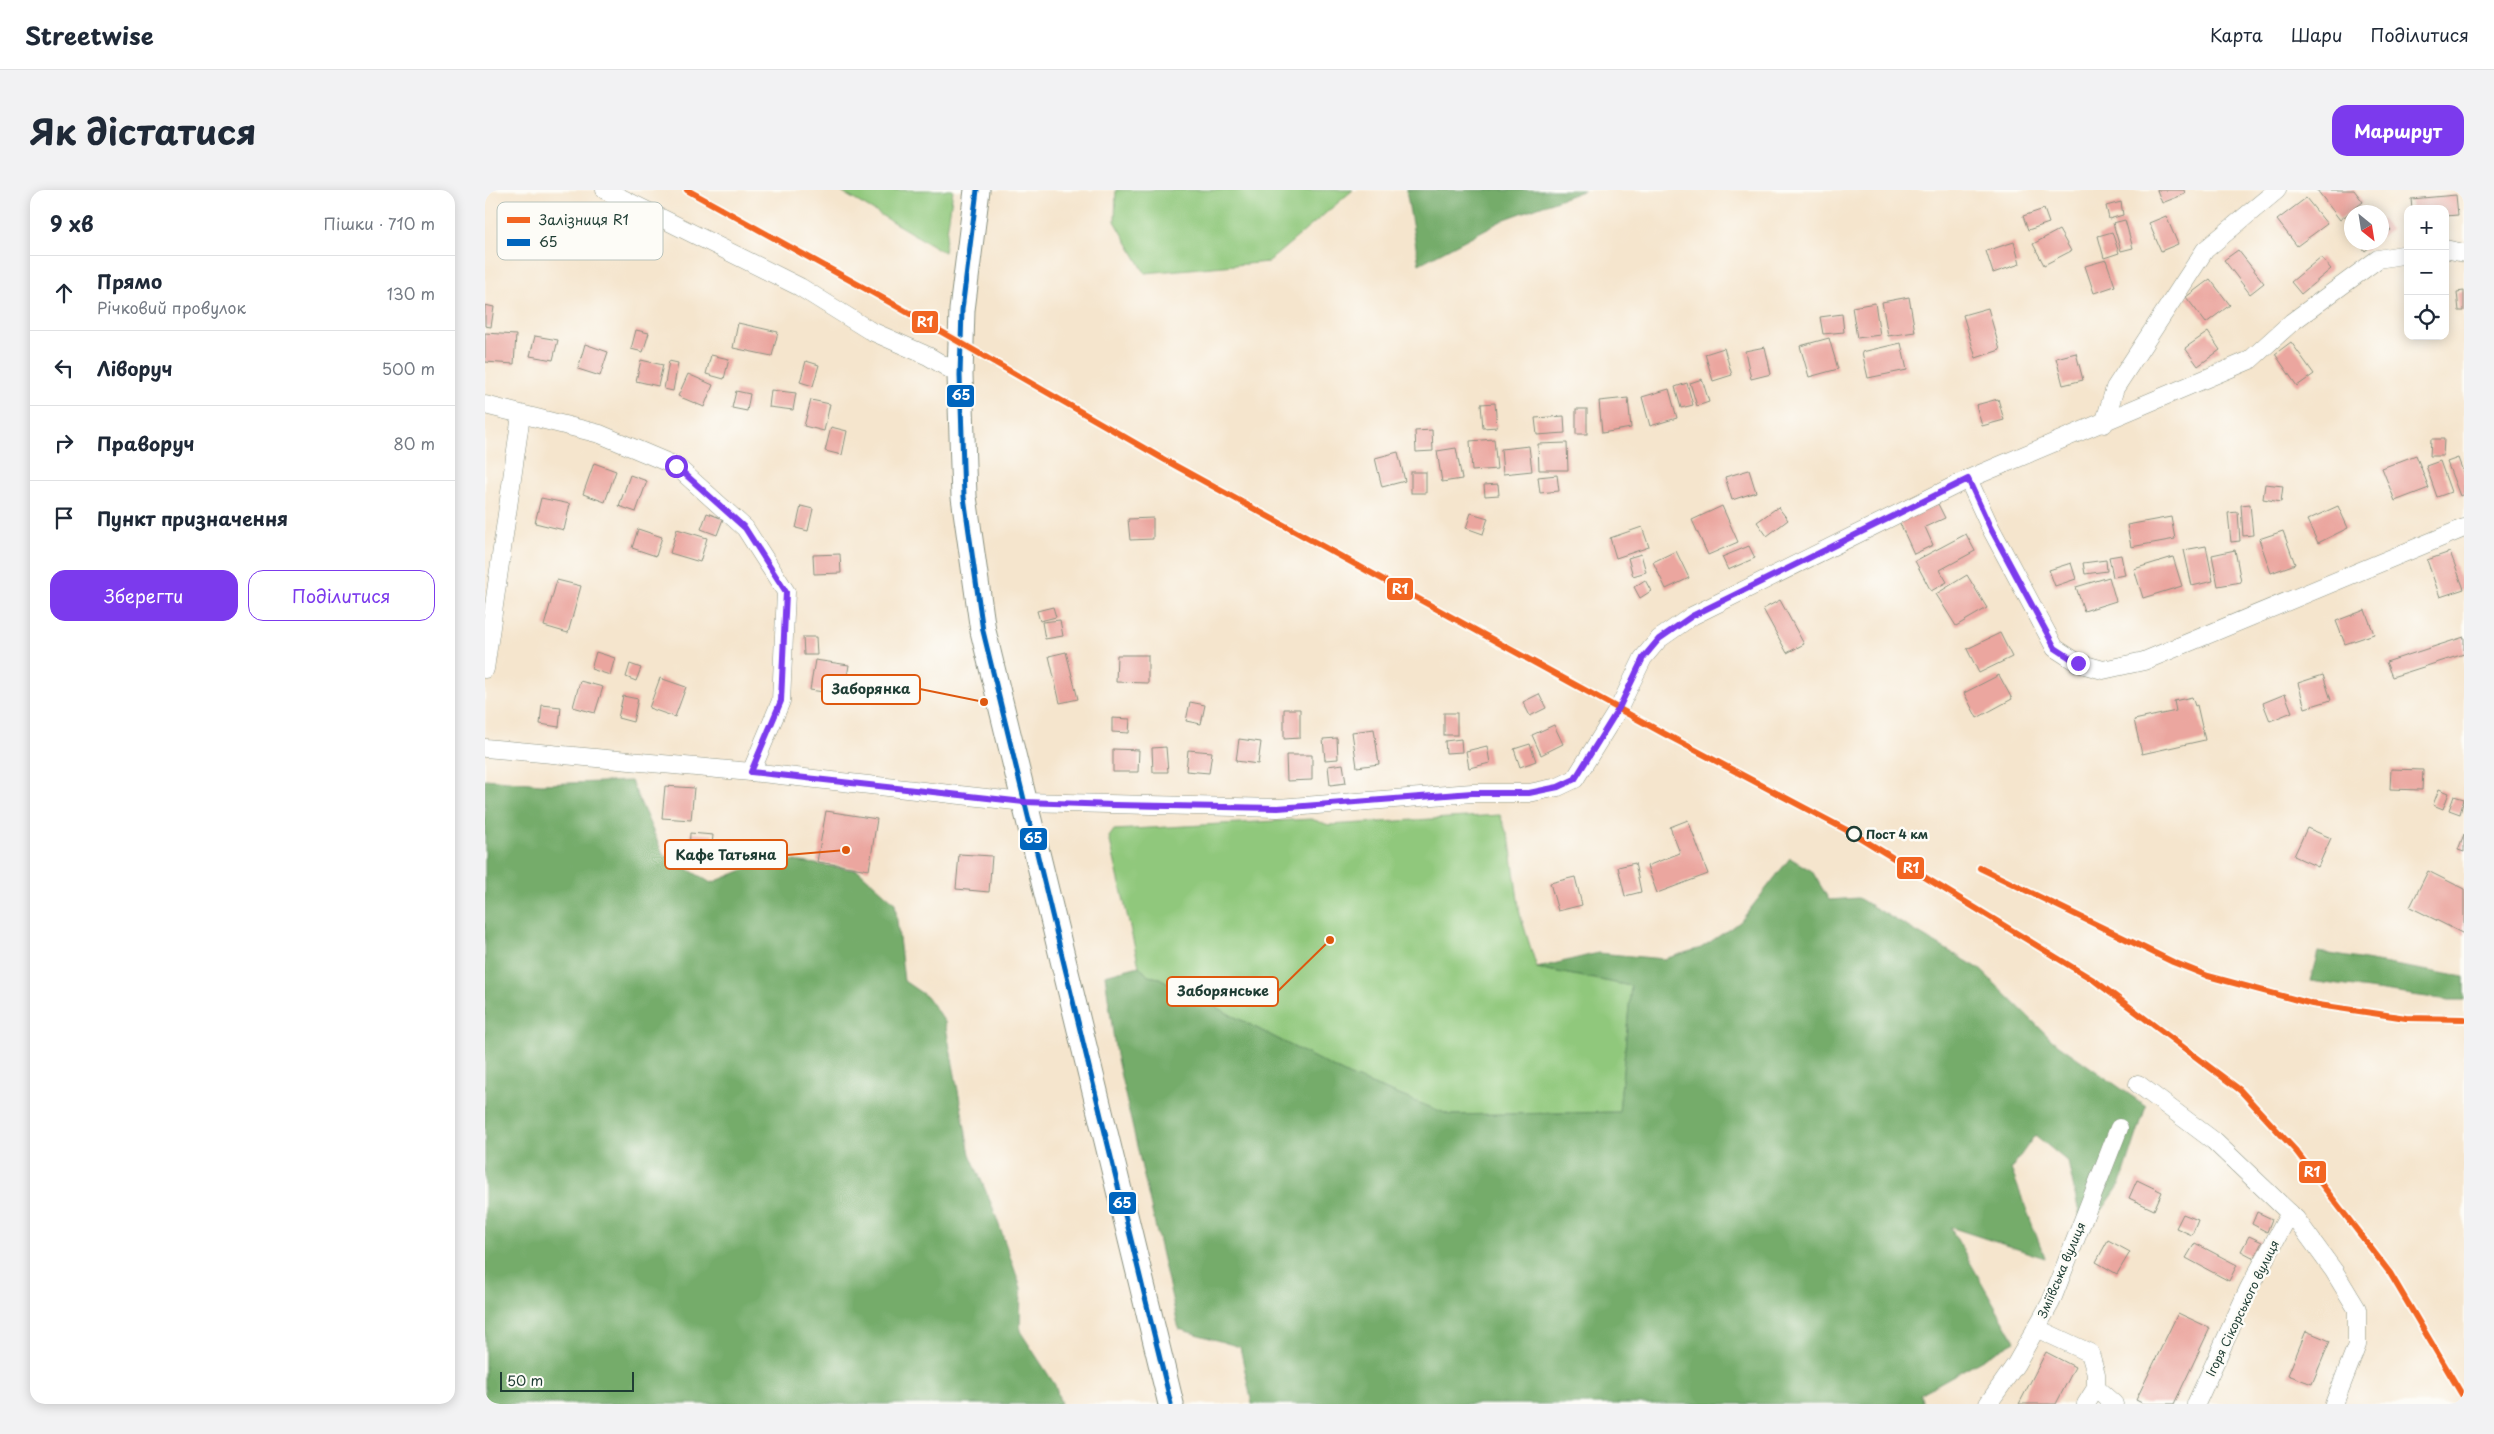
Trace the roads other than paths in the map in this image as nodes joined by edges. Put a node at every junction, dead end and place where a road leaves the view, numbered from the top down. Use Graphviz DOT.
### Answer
graph roads {
  1 [pos="605,190"];
  2 [pos="977,190"];
  3 [pos="2277,190"];
  4 [pos="629,202"];
  5 [pos="663,219"];
  6 [pos="2449,251"];
  7 [pos="2464,253"];
  8 [pos="2404,255"];
  9 [pos="960,375"];
  10 [pos="485,405"];
  11 [pos="521,415"];
  12 [pos="2104,424"];
  13 [pos="1968,479"];
  14 [pos="2464,528"];
  15 [pos="485,669"];
  16 [pos="485,748"];
  17 [pos="751,772"];
  18 [pos="1024,802"];
  19 [pos="2138,1084"];
  20 [pos="2119,1128"];
  21 [pos="2289,1213"];
  22 [pos="2036,1328"];
  23 [pos="2095,1388"];
  24 [pos="1171,1404"];
  25 [pos="1988,1404"];
  26 [pos="2087,1404"];
  27 [pos="2114,1404"];
  28 [pos="2196,1404"];
  29 [pos="2333,1404"];
  1 -- 4 [label="street"];
  2 -- 9 [label="highway"];
  3 -- 12 [label="street"];
  5 -- 9 [label="street"];
  6 -- 7 [label="street"];
  8 -- 12 [label="street"];
  9 -- 18 [label="highway"];
  10 -- 11 [label="street"];
  11 -- 15 [label="street"];
  11 -- 17 [label="street"];
  12 -- 13 [label="street"];
  13 -- 14 [label="street"];
  13 -- 18 [label="street"];
  16 -- 17 [label="street"];
  17 -- 18 [label="street"];
  18 -- 24 [label="highway"];
  19 -- 21 [label="street"];
  20 -- 22 [label="street, Зміївська вулиця"];
  21 -- 28 [label="street, Ігоря Сікорського вулиця"];
  21 -- 29 [label="street"];
  22 -- 23 [label="street"];
  22 -- 25 [label="street, Зміївська вулиця"];
  23 -- 26 [label="street"];
  23 -- 27 [label="street"];
}
